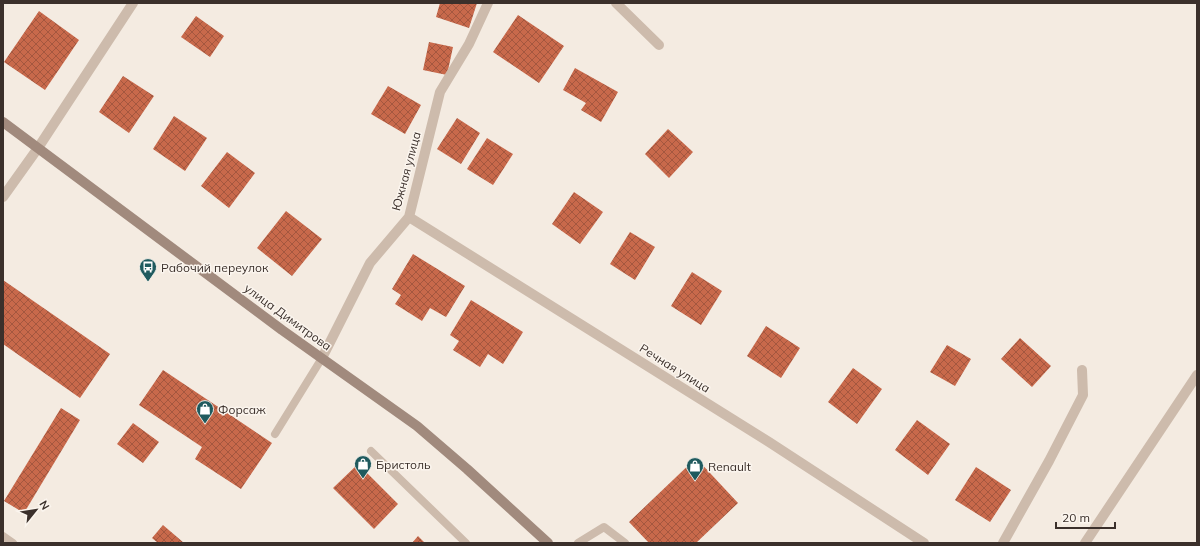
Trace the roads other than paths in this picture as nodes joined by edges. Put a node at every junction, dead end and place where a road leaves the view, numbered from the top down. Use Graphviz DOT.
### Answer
graph roads {
  1 [pos="133,3"];
  2 [pos="488,3"];
  3 [pos="616,3"];
  4 [pos="659,45"];
  5 [pos="3,122"];
  6 [pos="38,148"];
  7 [pos="3,197"];
  8 [pos="409,217"];
  9 [pos="322,358"];
  10 [pos="1082,370"];
  11 [pos="1197,375"];
  12 [pos="275,434"];
  13 [pos="371,451"];
  14 [pos="3,536"];
  15 [pos="13,543"];
  16 [pos="466,543"];
  17 [pos="548,543"];
  18 [pos="578,543"];
  19 [pos="625,543"];
  20 [pos="924,543"];
  21 [pos="1003,543"];
  22 [pos="1086,543"];
  1 -- 6 [label="street"];
  2 -- 8 [label="street, Южная улица"];
  3 -- 4 [label="street"];
  5 -- 6 [label="street, улица Димитрова"];
  6 -- 7 [label="street"];
  6 -- 9 [label="street, улица Димитрова"];
  8 -- 9 [label="street, Южная улица"];
  8 -- 20 [label="street, Речная улица"];
  9 -- 12 [label="lane"];
  9 -- 17 [label="street, улица Димитрова"];
  10 -- 21 [label="street"];
  11 -- 22 [label="street"];
  13 -- 16 [label="lane"];
  14 -- 15 [label="lane"];
  18 -- 19 [label="lane"];
}
